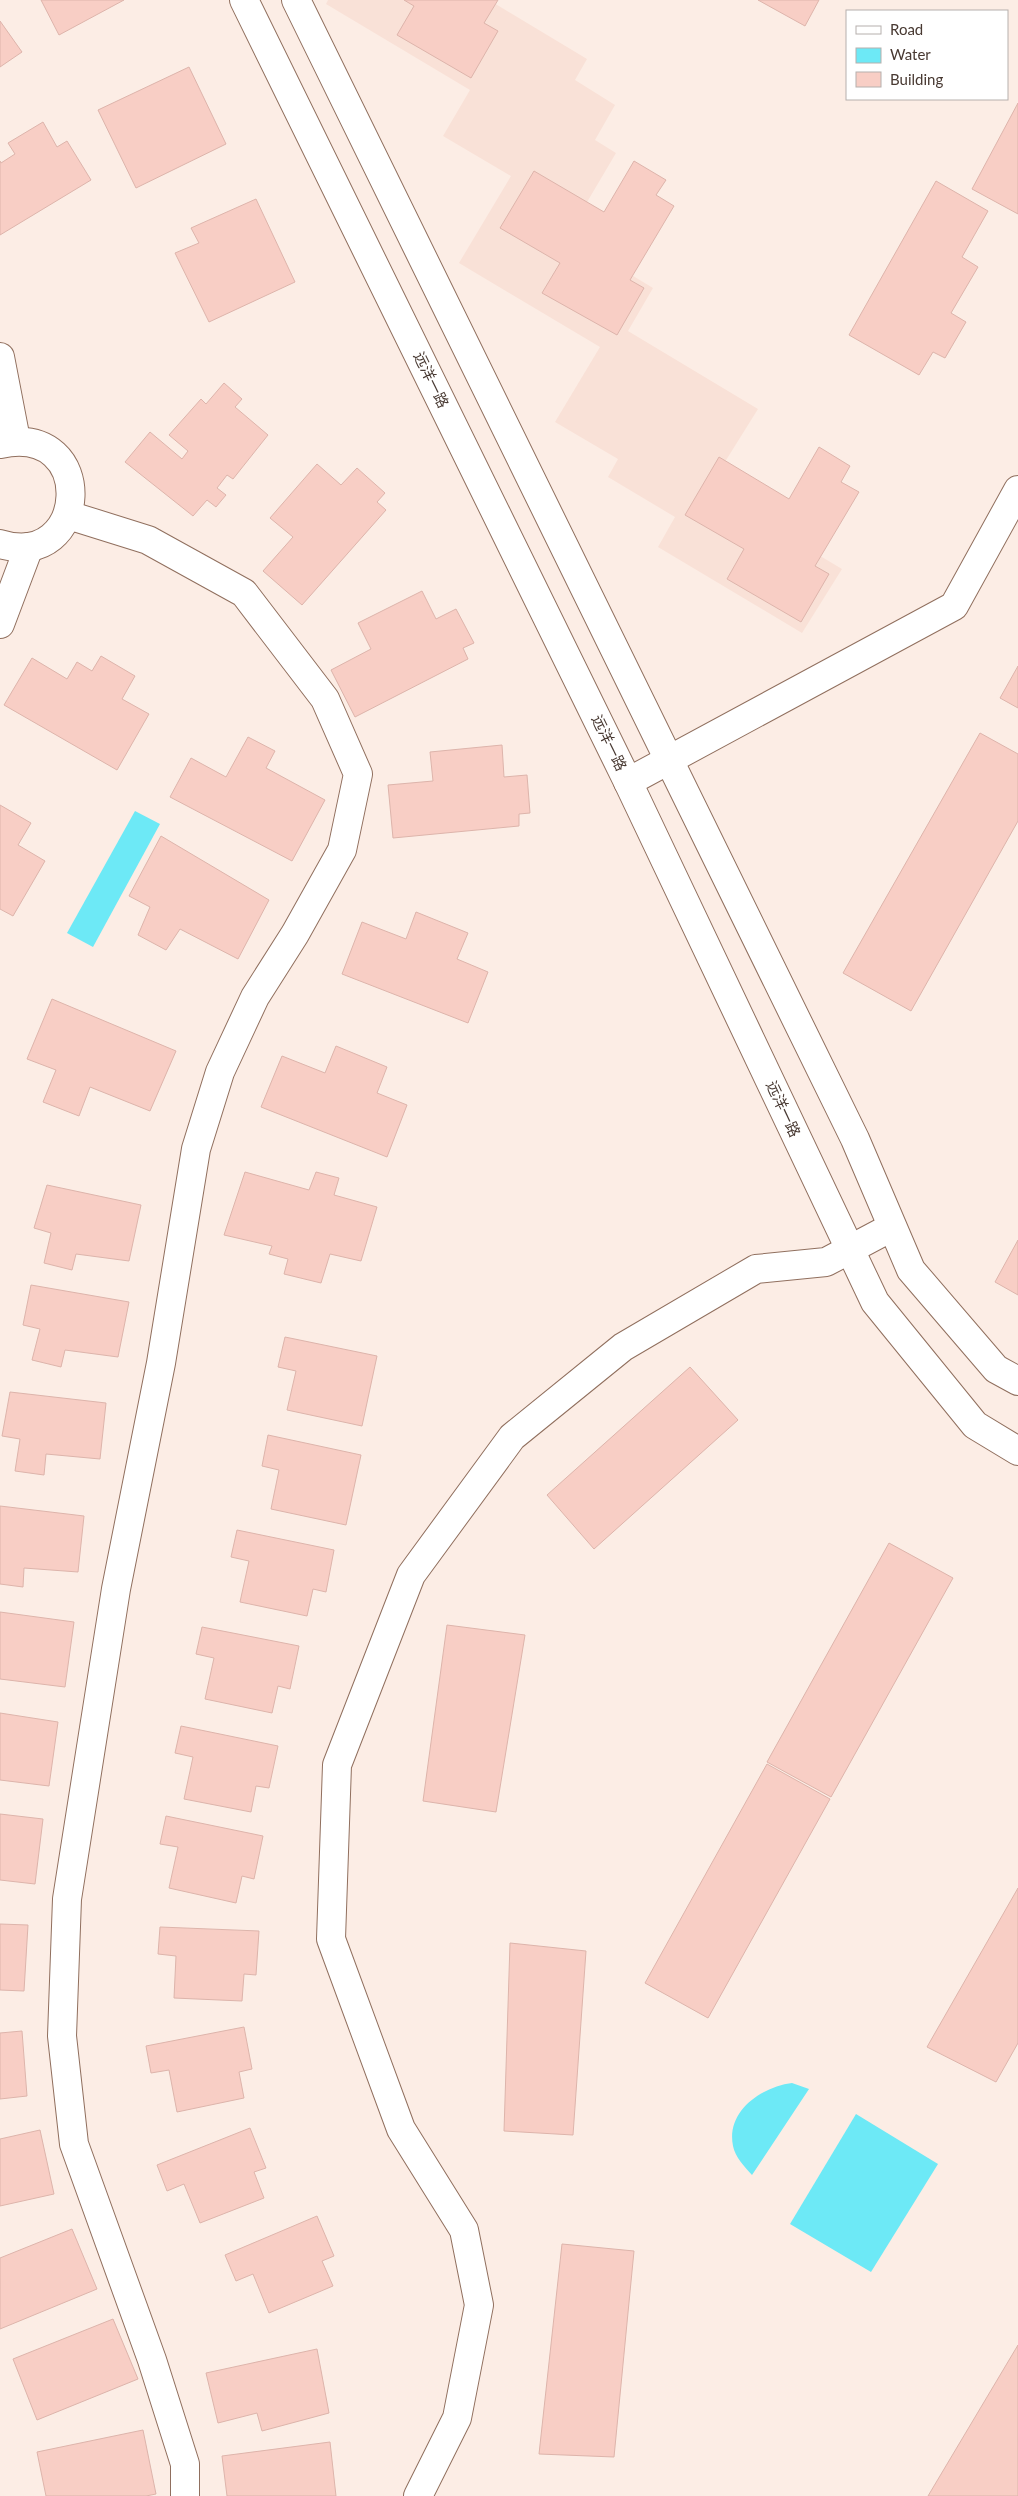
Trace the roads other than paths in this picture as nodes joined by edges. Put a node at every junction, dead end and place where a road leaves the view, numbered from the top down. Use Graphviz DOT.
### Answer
graph roads {
  1 [pos="244,0"];
  2 [pos="296,0"];
  3 [pos="0,357"];
  4 [pos="8,442"];
  5 [pos="1018,490"];
  6 [pos="68,514"];
  7 [pos="0,544"];
  8 [pos="29,547"];
  9 [pos="0,624"];
  10 [pos="669,760"];
  11 [pos="628,782"];
  12 [pos="892,1227"];
  13 [pos="850,1249"];
  14 [pos="1007,1375"];
  15 [pos="1017,1449"];
  16 [pos="185,2496"];
  17 [pos="418,2496"];
  1 -- 11 [label="street, 远洋一路"];
  2 -- 10 [label="street"];
  3 -- 4 [label="street"];
  4 -- 6 [label="street"];
  5 -- 10 [label="street"];
  6 -- 8 [label="street"];
  6 -- 16 [label="street"];
  7 -- 8 [label="street"];
  8 -- 9 [label="street"];
  10 -- 11 [label="street"];
  10 -- 12 [label="street"];
  11 -- 13 [label="street, 远洋一路"];
  12 -- 13 [label="street"];
  12 -- 14 [label="street"];
  13 -- 15 [label="street, 远洋一路"];
  13 -- 17 [label="street"];
}
